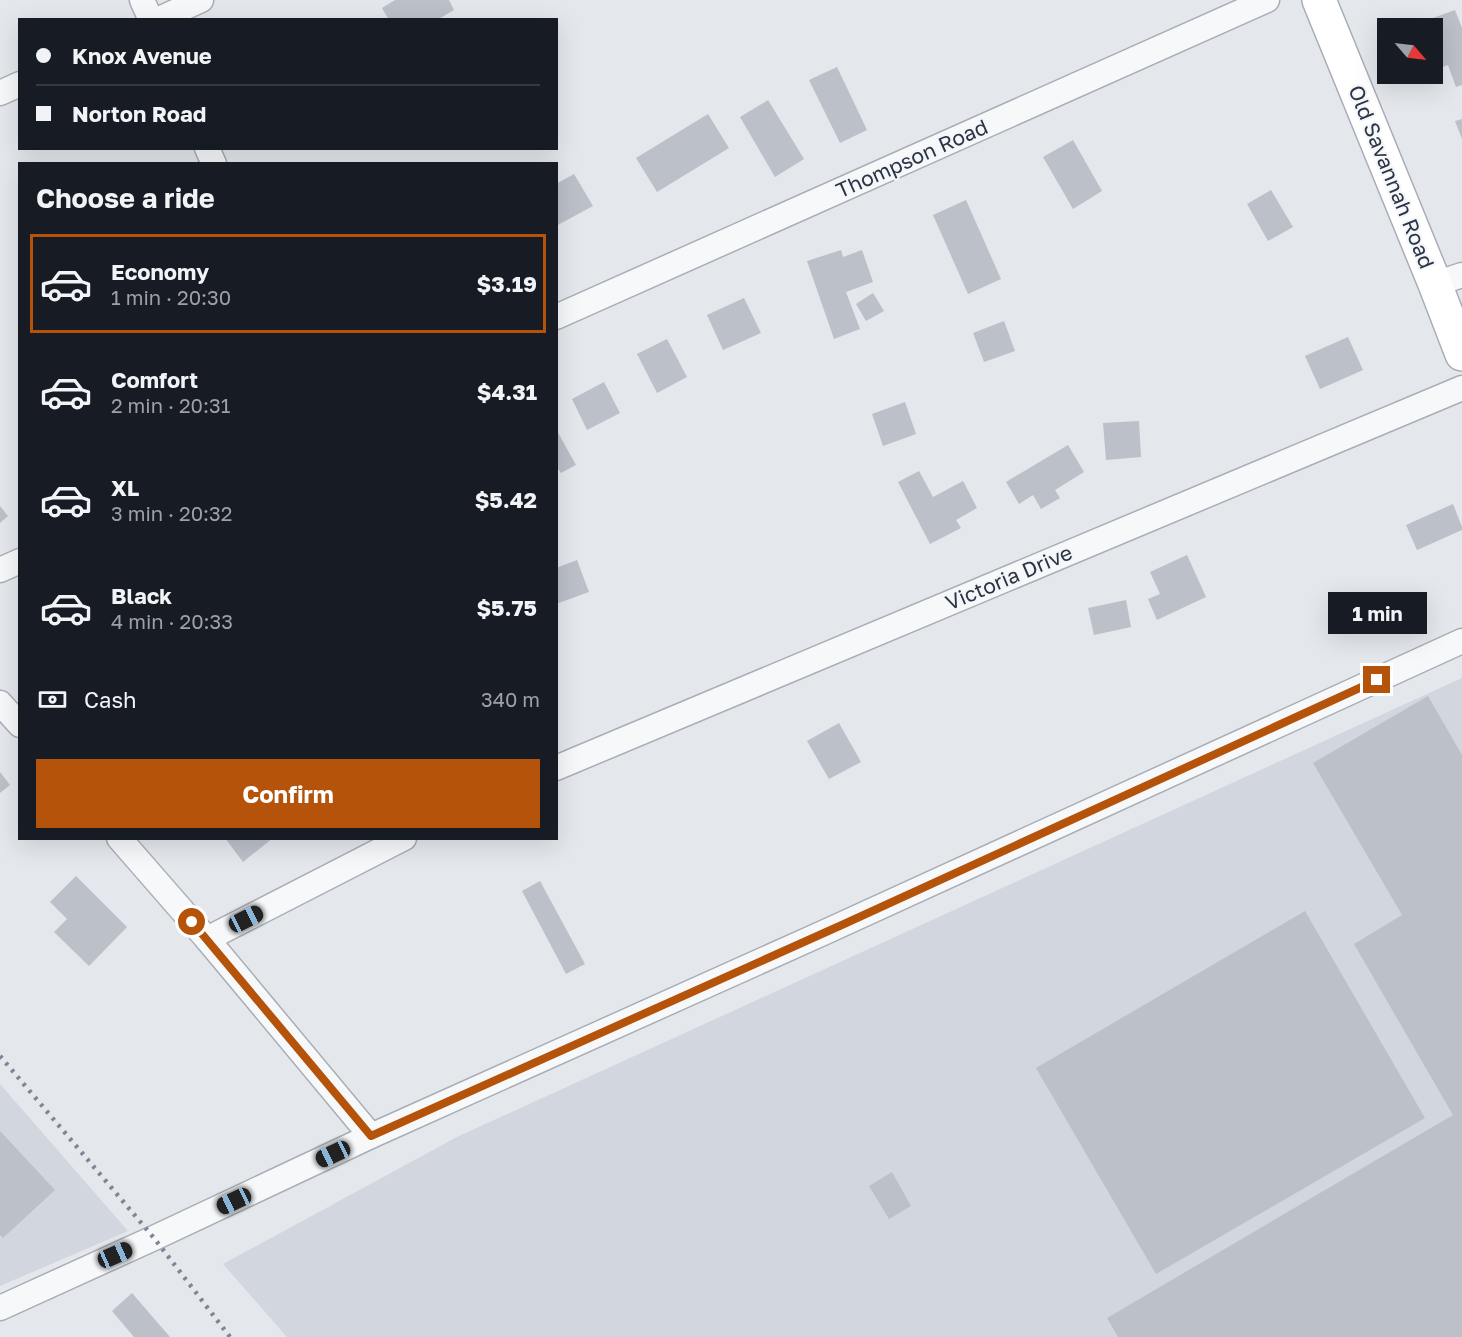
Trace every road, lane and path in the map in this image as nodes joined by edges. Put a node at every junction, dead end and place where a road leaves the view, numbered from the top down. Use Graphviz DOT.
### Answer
graph roads {
  1 [pos="142,0"];
  2 [pos="201,0"];
  3 [pos="1267,0"];
  4 [pos="1319,0"];
  5 [pos="150,18"];
  6 [pos="161,18"];
  7 [pos="18,85"];
  8 [pos="0,93"];
  9 [pos="1449,280"];
  10 [pos="558,316"];
  11 [pos="1462,354"];
  12 [pos="1462,388"];
  13 [pos="18,562"];
  14 [pos="0,570"];
  15 [pos="1462,641"];
  16 [pos="0,703"];
  17 [pos="18,723"];
  18 [pos="558,767"];
  19 [pos="120,840"];
  20 [pos="400,840"];
  21 [pos="207,939"];
  22 [pos="371,1136"];
  23 [pos="0,1308"];
  1 -- 5 [label="street"];
  2 -- 6 [label="street"];
  3 -- 10 [label="street, Thompson Road"];
  4 -- 9 [label="main road, Old Savannah Road"];
  7 -- 8 [label="street"];
  9 -- 11 [label="main road, Old Savannah Road"];
  12 -- 18 [label="street, Victoria Drive"];
  13 -- 14 [label="street"];
  15 -- 22 [label="street"];
  16 -- 17 [label="street"];
  19 -- 21 [label="street"];
  20 -- 21 [label="street"];
  21 -- 22 [label="street"];
  22 -- 23 [label="street"];
}
